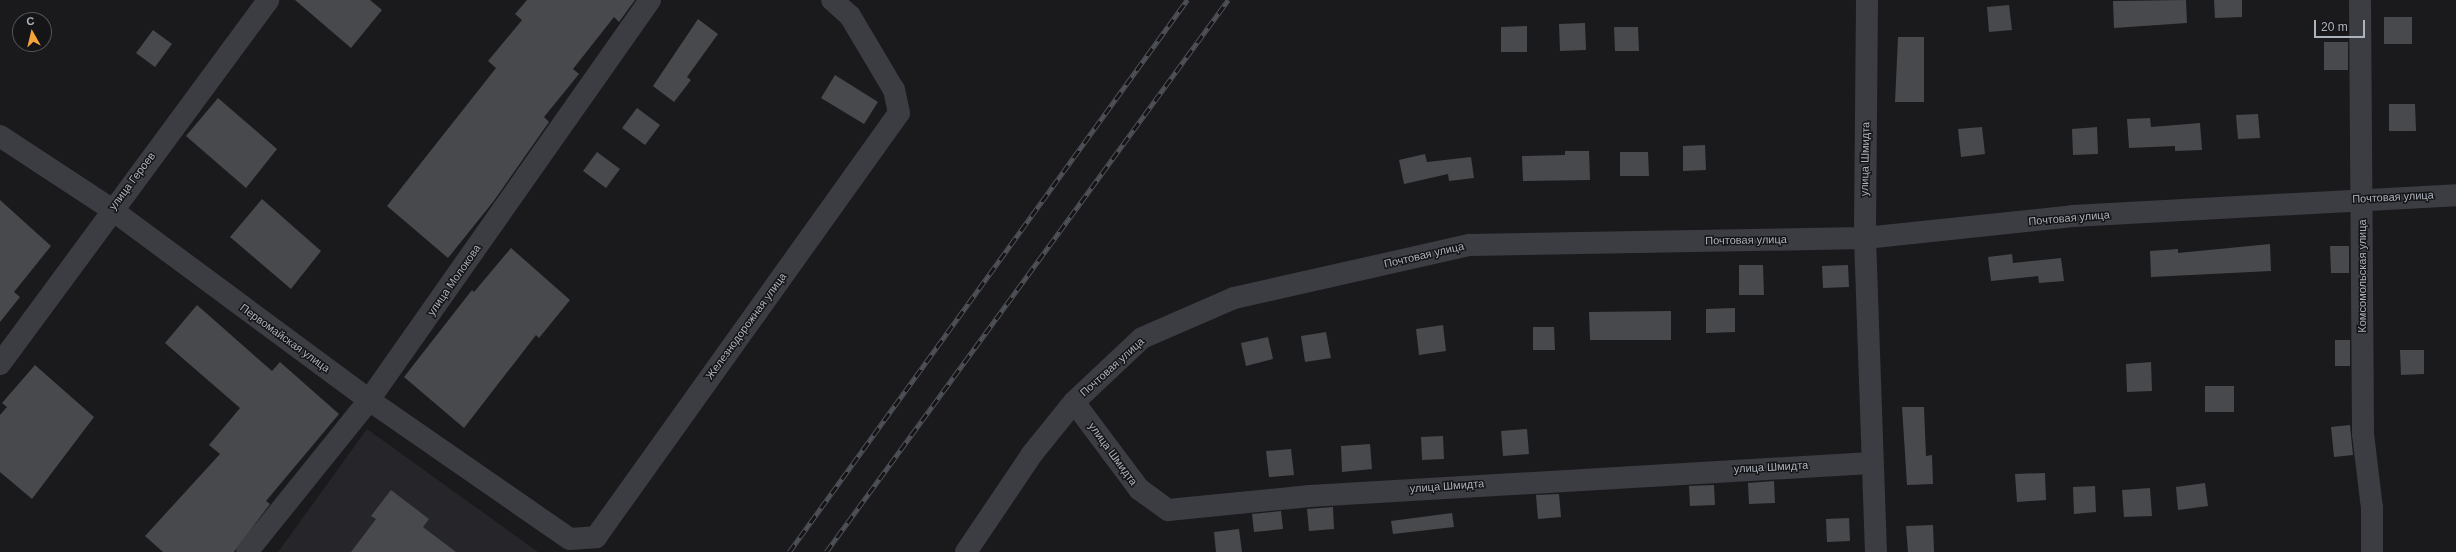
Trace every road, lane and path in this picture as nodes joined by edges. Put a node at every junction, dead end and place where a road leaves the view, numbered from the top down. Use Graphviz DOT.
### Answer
graph roads {
  1 [pos="268,0"];
  2 [pos="650,0"];
  3 [pos="832,0"];
  4 [pos="1867,0"];
  5 [pos="2360,0"];
  6 [pos="0,136"];
  7 [pos="2456,194"];
  8 [pos="2362,199"];
  9 [pos="111,209"];
  10 [pos="1865,238"];
  11 [pos="0,364"];
  12 [pos="369,400"];
  13 [pos="1074,402"];
  14 [pos="1871,462"];
  15 [pos="570,539"];
  16 [pos="247,552"];
  17 [pos="966,552"];
  18 [pos="1876,552"];
  19 [pos="2372,552"];
  1 -- 9 [label="street, улица Героев"];
  2 -- 12 [label="street, улица Молокова"];
  3 -- 15 [label="street, Железнодорожная улица"];
  4 -- 10 [label="street, улица Шмидта"];
  5 -- 8 [label="street, Комсомольская улица"];
  6 -- 9 [label="street, Первомайская улица"];
  7 -- 8 [label="street, Почтовая улица"];
  8 -- 10 [label="street, Почтовая улица"];
  8 -- 19 [label="street, Комсомольская улица"];
  9 -- 11 [label="street, улица Героев"];
  9 -- 12 [label="street, Первомайская улица"];
  10 -- 13 [label="street, Почтовая улица"];
  10 -- 14 [label="street, улица Шмидта"];
  12 -- 15 [label="street, Первомайская улица"];
  12 -- 16 [label="street, улица Молокова"];
  13 -- 14 [label="street, улица Шмидта"];
  13 -- 17 [label="street, Почтовая улица"];
  14 -- 18 [label="street, улица Шмидта"];
}
